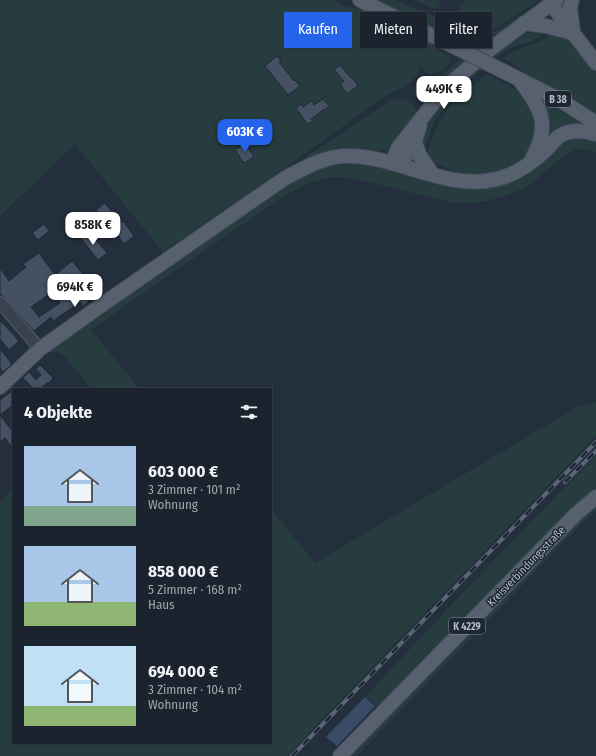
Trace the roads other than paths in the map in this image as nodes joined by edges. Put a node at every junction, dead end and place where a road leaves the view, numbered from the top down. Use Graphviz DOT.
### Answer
graph roads {
  1 [pos="360,0"];
  2 [pos="572,0"];
  3 [pos="554,2"];
  4 [pos="524,23"];
  5 [pos="573,33"];
  6 [pos="596,63"];
  7 [pos="518,78"];
  8 [pos="421,119"];
  9 [pos="596,123"];
  10 [pos="596,134"];
  11 [pos="415,143"];
  12 [pos="393,163"];
  13 [pos="530,163"];
  14 [pos="433,175"];
  15 [pos="0,302"];
  16 [pos="40,349"];
  17 [pos="2,381"];
  18 [pos="596,497"];
  19 [pos="340,756"];
  1 -- 7 [label="main road, B 38, bridge"];
  2 -- 5 [label="main road"];
  3 -- 4 [label="main road"];
  3 -- 5 [label="main road"];
  4 -- 5 [label="main road"];
  4 -- 8 [label="main road"];
  5 -- 6 [label="main road"];
  7 -- 9 [label="main road, B 38"];
  7 -- 13 [label="main road"];
  8 -- 11 [label="main road"];
  8 -- 12 [label="main road"];
  10 -- 13 [label="main road"];
  11 -- 12 [label="main road"];
  11 -- 14 [label="main road"];
  12 -- 14 [label="main road"];
  12 -- 16 [label="main road"];
  13 -- 14 [label="main road"];
  15 -- 16 [label="street"];
  16 -- 17 [label="main road"];
  18 -- 19 [label="main road, Kreisverbindungsstraße / K 4229"];
}
